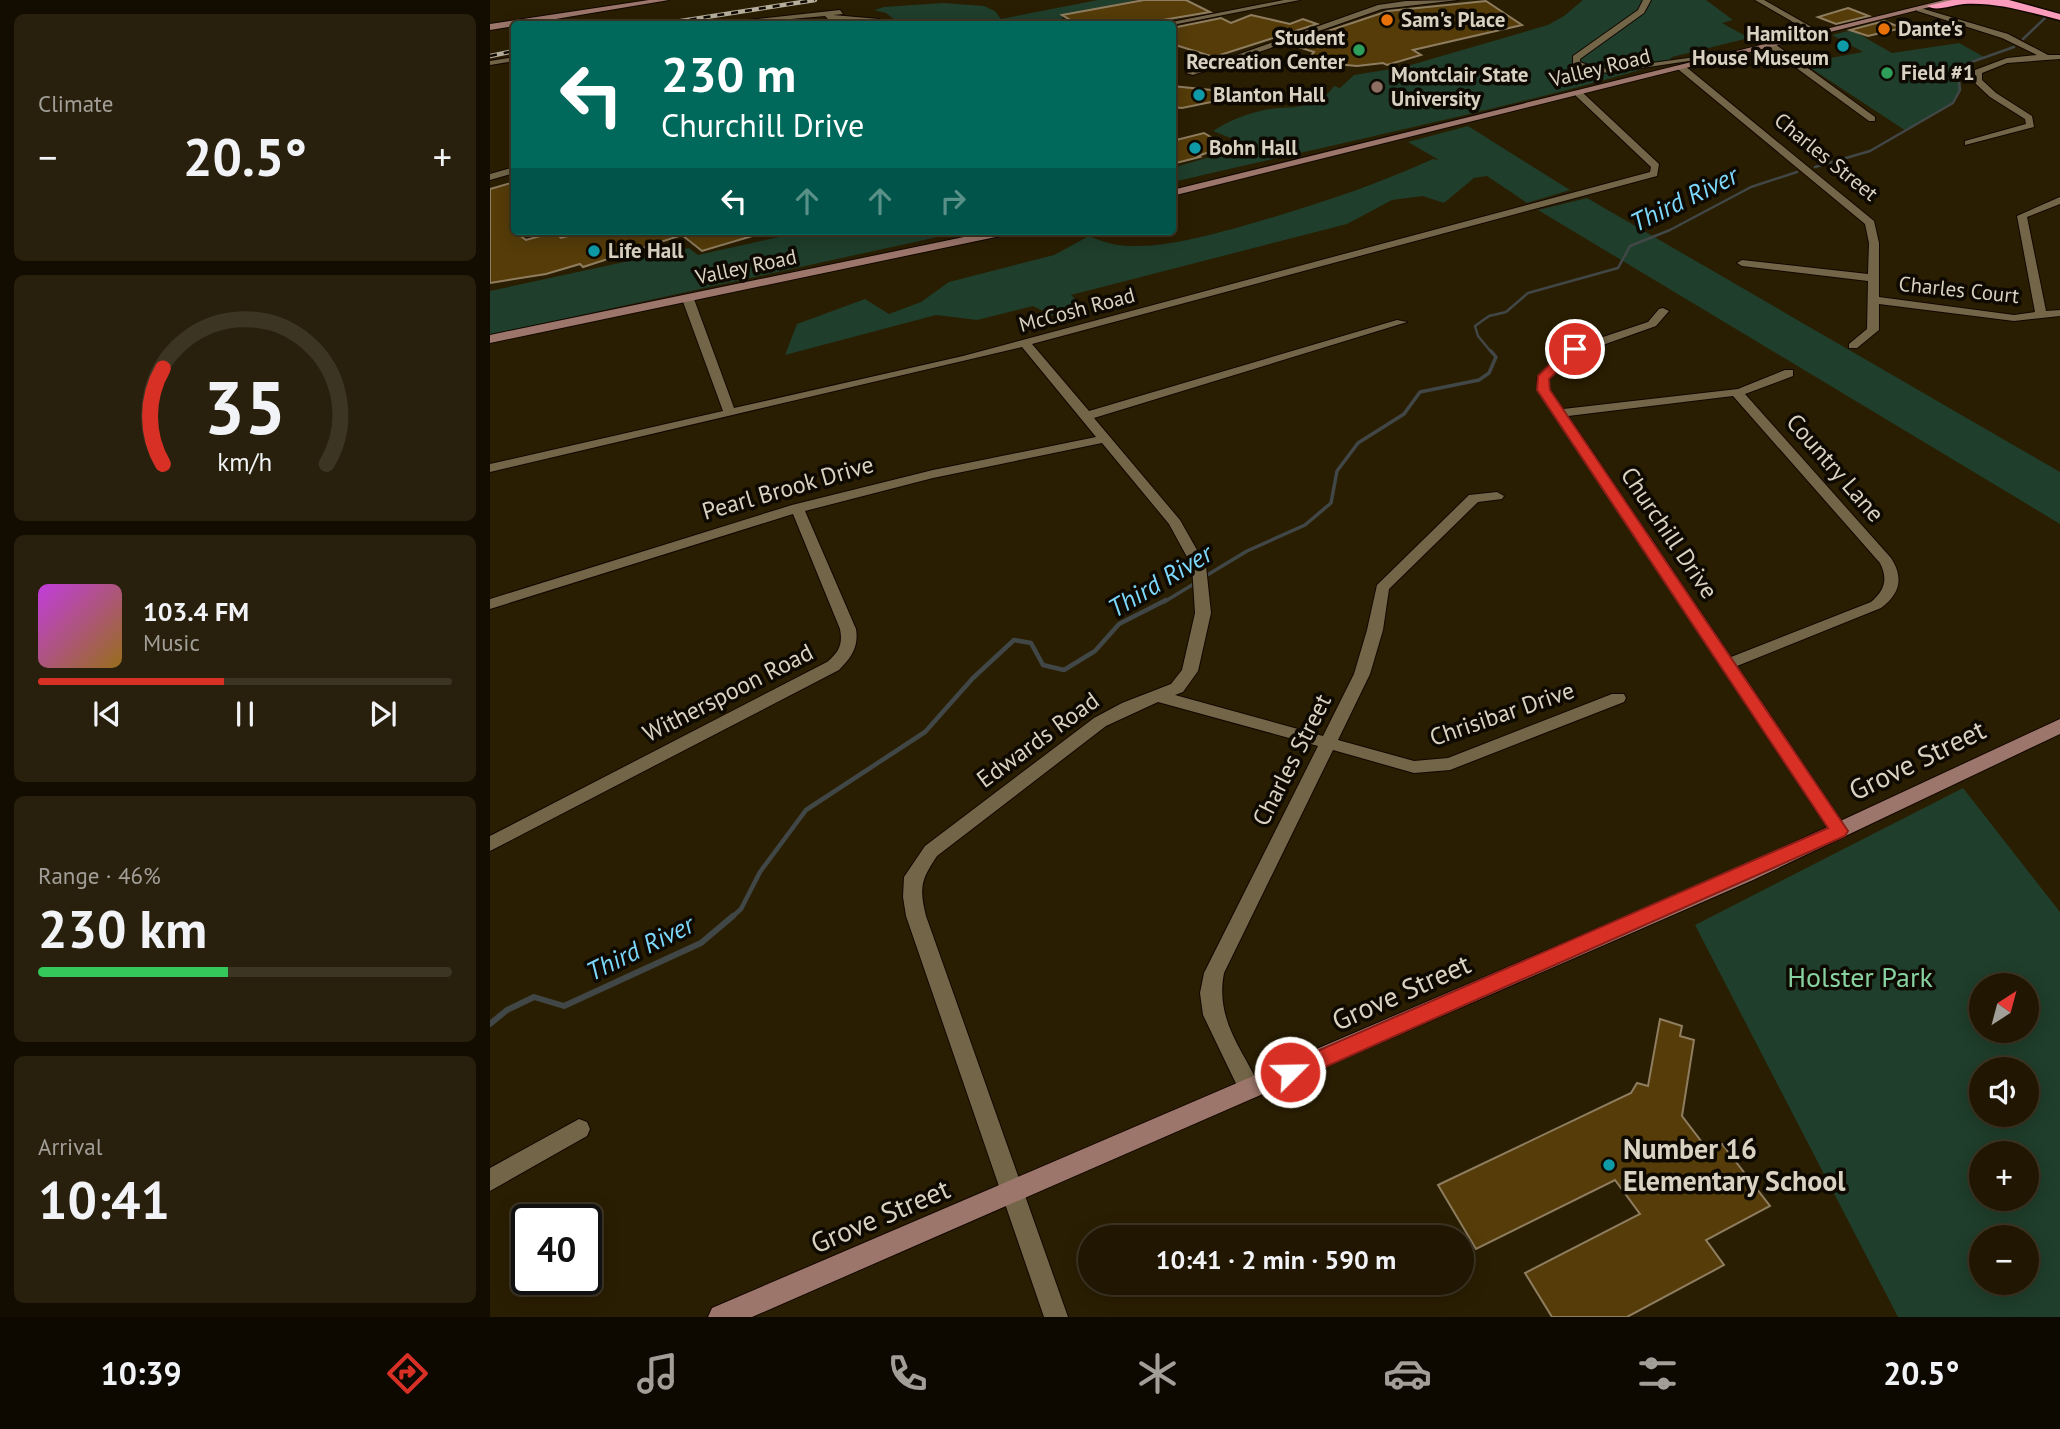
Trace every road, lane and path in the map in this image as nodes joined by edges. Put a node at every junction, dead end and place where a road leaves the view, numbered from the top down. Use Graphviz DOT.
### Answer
graph roads {
  1 [pos="665,0"];
  2 [pos="1296,0"];
  3 [pos="1454,0"];
  4 [pos="1647,0"];
  5 [pos="1759,0"];
  6 [pos="1954,0"];
  7 [pos="1997,0"];
  8 [pos="586,1"];
  9 [pos="827,2"];
  10 [pos="2010,2"];
  11 [pos="2025,2"];
  12 [pos="1932,6"];
  13 [pos="1920,9"];
  14 [pos="840,12"];
  15 [pos="2060,15"];
  16 [pos="776,18"];
  17 [pos="875,19"];
  18 [pos="511,21"];
  19 [pos="512,21"];
  20 [pos="529,21"];
  21 [pos="746,21"];
  22 [pos="880,21"];
  23 [pos="1176,22"];
  24 [pos="511,24"];
  25 [pos="490,27"];
  26 [pos="1819,34"];
  27 [pos="1772,46"];
  28 [pos="1744,52"];
  29 [pos="2046,57"];
  30 [pos="2060,57"];
  31 [pos="511,59"];
  32 [pos="490,63"];
  33 [pos="2060,64"];
  34 [pos="1682,68"];
  35 [pos="1189,73"];
  36 [pos="1579,93"];
  37 [pos="1872,119"];
  38 [pos="1968,143"];
  39 [pos="511,171"];
  40 [pos="490,177"];
  41 [pos="1176,192"];
  42 [pos="2060,201"];
  43 [pos="991,235"];
  44 [pos="1742,263"];
  45 [pos="1873,278"];
  46 [pos="688,299"];
  47 [pos="1873,300"];
  48 [pos="1663,312"];
  49 [pos="2060,313"];
  50 [pos="2041,315"];
  51 [pos="1401,322"];
  52 [pos="490,339"];
  53 [pos="1025,344"];
  54 [pos="1853,346"];
  55 [pos="1789,373"];
  56 [pos="1737,393"];
  57 [pos="730,413"];
  58 [pos="1558,413"];
  59 [pos="1086,416"];
  60 [pos="1105,439"];
  61 [pos="490,468"];
  62 [pos="1497,496"];
  63 [pos="797,508"];
  64 [pos="490,604"];
  65 [pos="1727,664"];
  66 [pos="1158,696"];
  67 [pos="1618,698"];
  68 [pos="2060,726"];
  69 [pos="1327,744"];
  70 [pos="1839,831"];
  71 [pos="490,844"];
  72 [pos="1250,1089"];
  73 [pos="579,1129"];
  74 [pos="490,1180"];
  75 [pos="1012,1192"];
  76 [pos="721,1317"];
  77 [pos="1056,1317"];
  1 -- 20 [label="main road"];
  2 -- 23 [label="street"];
  3 -- 35 [label="street"];
  4 -- 28 [label="street"];
  5 -- 26 [label="street"];
  6 -- 12 [label="main road, Valley Road"];
  7 -- 10 [label="highway"];
  8 -- 19 [label="main road"];
  9 -- 14 [label="street"];
  10 -- 11 [label="highway"];
  10 -- 12 [label="highway"];
  10 -- 15 [label="highway"];
  11 -- 15 [label="highway"];
  12 -- 13 [label="main road, Valley Road"];
  13 -- 26 [label="main road, Valley Road"];
  13 -- 29 [label="street"];
  14 -- 16 [label="street"];
  14 -- 17 [label="street"];
  16 -- 17 [label="street"];
  16 -- 21 [label="street"];
  17 -- 22 [label="street"];
  18 -- 25 [label="main road"];
  24 -- 25 [label="main road"];
  26 -- 27 [label="main road, Valley Road"];
  27 -- 28 [label="main road, Valley Road"];
  27 -- 37 [label="street"];
  28 -- 34 [label="main road, Valley Road"];
  29 -- 30 [label="street"];
  29 -- 33 [label="street"];
  29 -- 38 [label="street"];
  31 -- 32 [label="street"];
  34 -- 36 [label="main road, Valley Road"];
  34 -- 45 [label="street, Charles Street"];
  36 -- 41 [label="main road, Valley Road"];
  36 -- 53 [label="street, McCosh Road"];
  39 -- 40 [label="street"];
  42 -- 50 [label="street"];
  43 -- 46 [label="main road, Valley Road"];
  44 -- 45 [label="street, Charles Court"];
  45 -- 47 [label="street, Charles Street"];
  46 -- 52 [label="main road, Valley Road"];
  46 -- 57 [label="street"];
  47 -- 50 [label="street, Charles Court"];
  47 -- 54 [label="street, Charles Street"];
  48 -- 58 [label="street, Churchill Drive"];
  49 -- 50 [label="street, Charles Court"];
  51 -- 59 [label="street"];
  53 -- 57 [label="street, McCosh Road"];
  53 -- 59 [label="street, Edwards Road"];
  55 -- 56 [label="street"];
  56 -- 58 [label="street"];
  56 -- 65 [label="street, Country Lane"];
  57 -- 61 [label="street, McCosh Road"];
  58 -- 65 [label="street, Churchill Drive"];
  59 -- 60 [label="street, Edwards Road"];
  60 -- 63 [label="street, Pearl Brook Drive"];
  60 -- 66 [label="street, Edwards Road"];
  62 -- 69 [label="street, Charles Street"];
  63 -- 64 [label="street, Pearl Brook Drive"];
  63 -- 71 [label="street, Witherspoon Road"];
  65 -- 70 [label="street, Churchill Drive"];
  66 -- 69 [label="street, Chrisibar Drive"];
  66 -- 75 [label="street, Edwards Road"];
  67 -- 69 [label="street, Chrisibar Drive"];
  68 -- 70 [label="main road, Grove Street"];
  69 -- 72 [label="street, Charles Street"];
  70 -- 72 [label="main road, Grove Street"];
  72 -- 75 [label="main road, Grove Street"];
  73 -- 74 [label="street"];
  75 -- 76 [label="main road, Grove Street"];
  75 -- 77 [label="street"];
}
